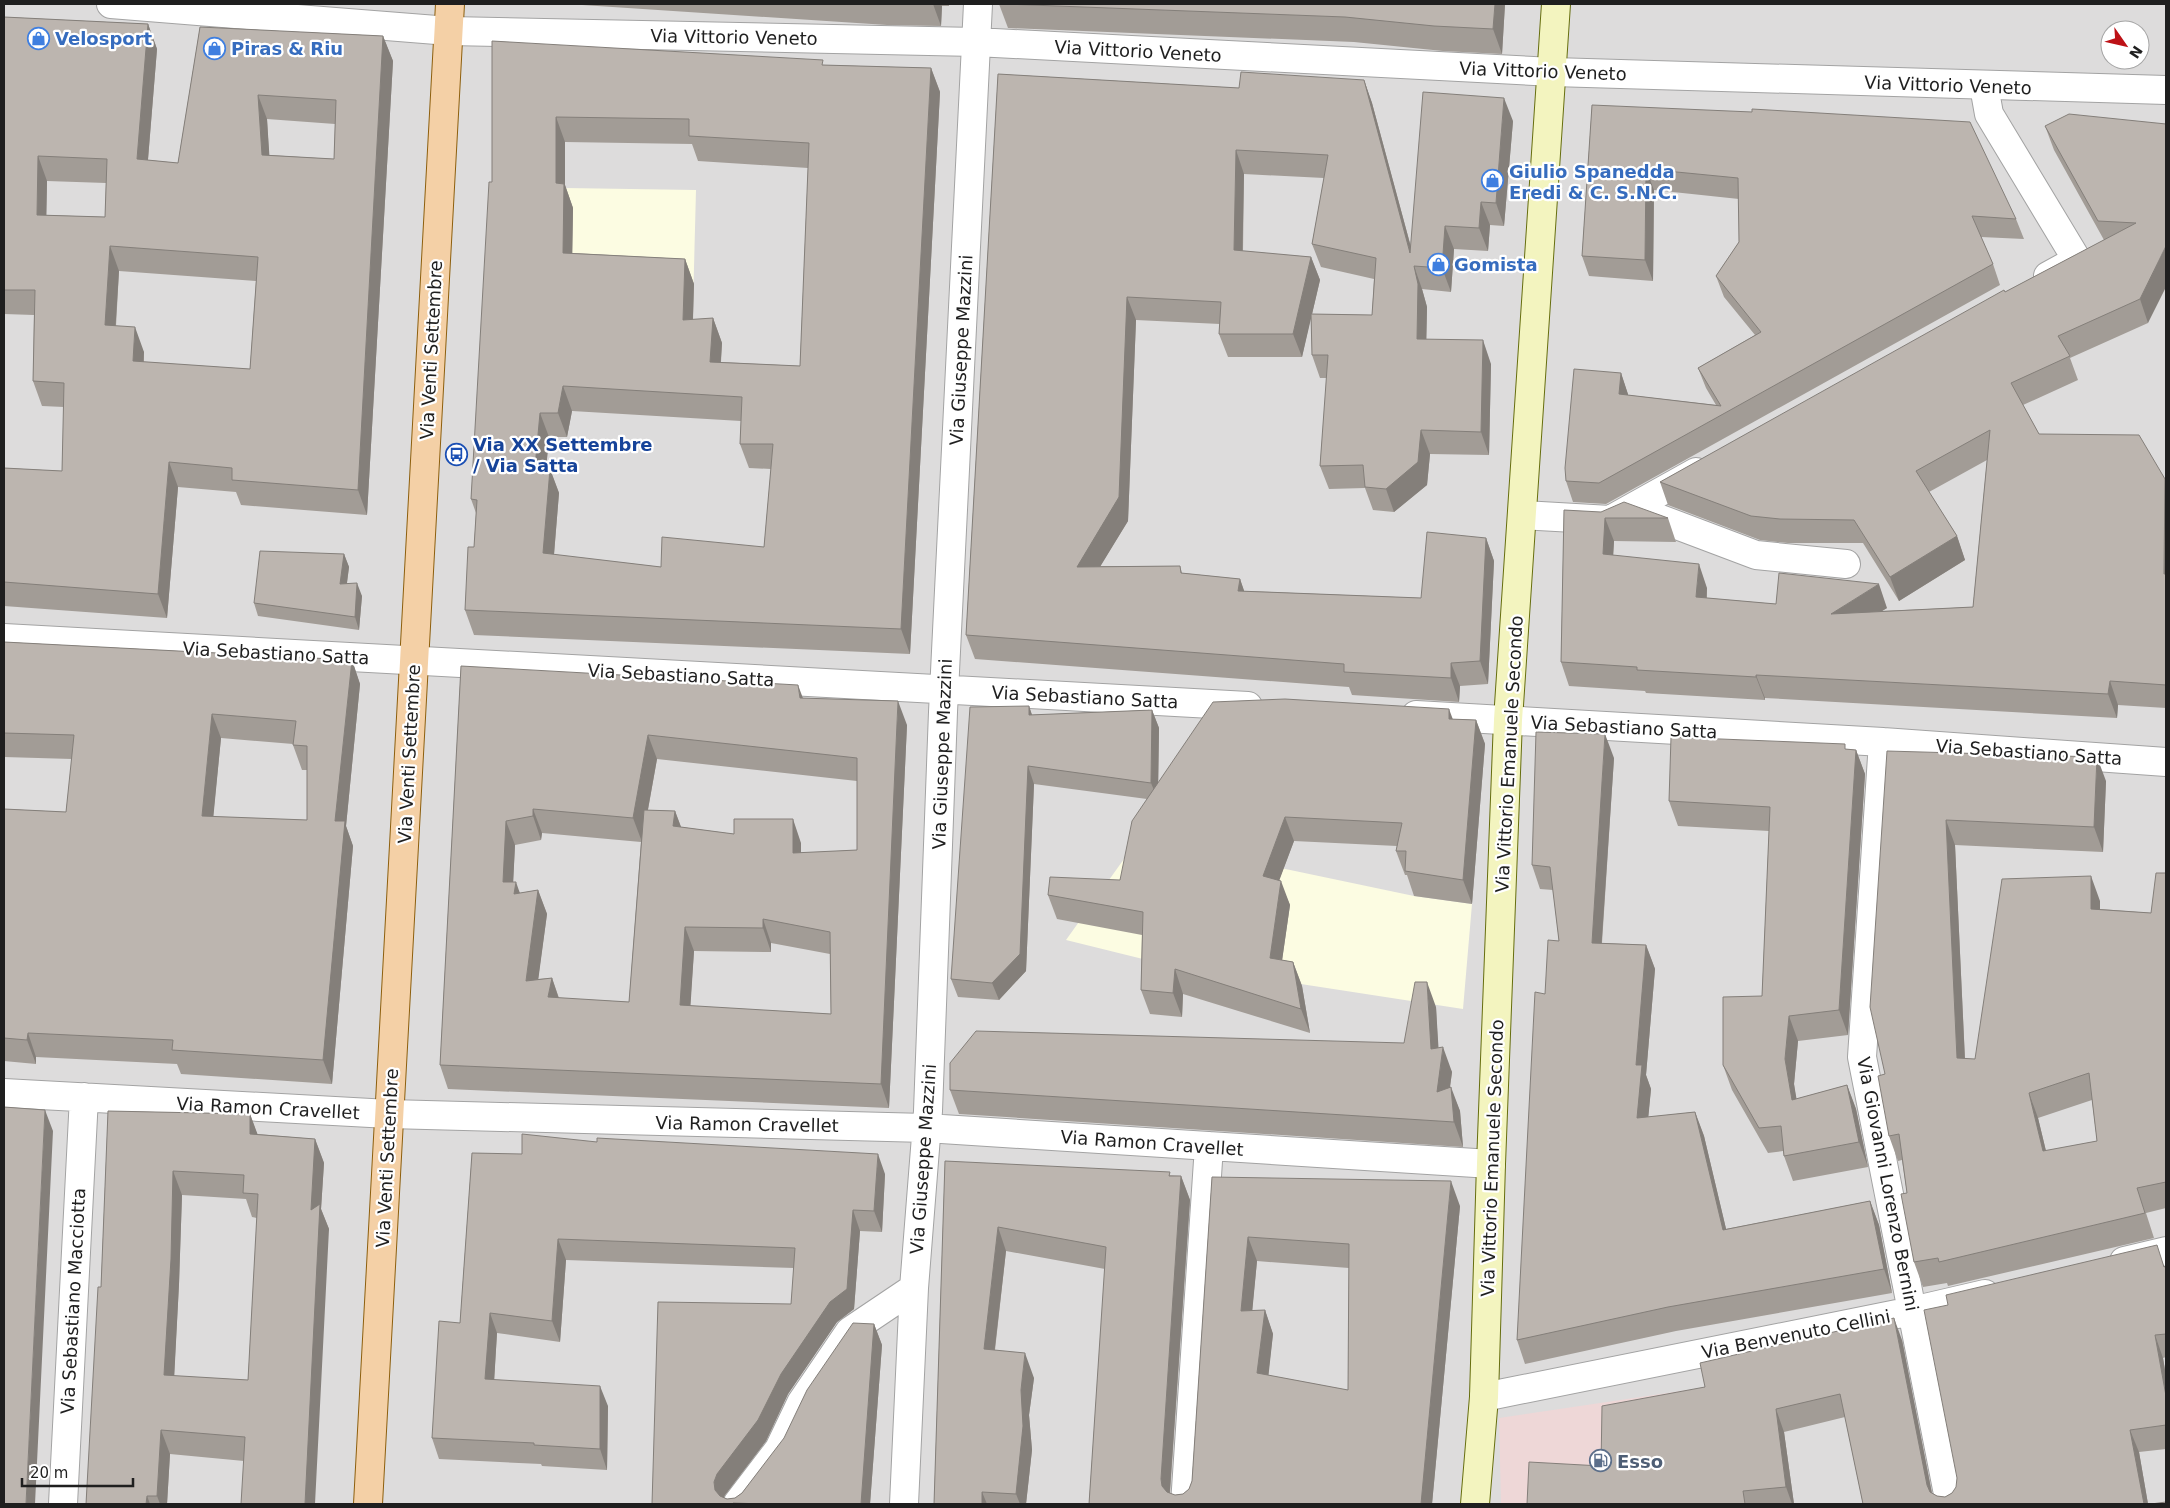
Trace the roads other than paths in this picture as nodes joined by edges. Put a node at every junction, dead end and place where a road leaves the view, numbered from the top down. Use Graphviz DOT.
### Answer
graph roads {
  1 [pos="111,4"];
  2 [pos="450,4"];
  3 [pos="978,4"];
  4 [pos="1556,4"];
  5 [pos="449,31"];
  6 [pos="976,42"];
  7 [pos="1553,72"];
  8 [pos="1984,86"];
  9 [pos="2166,90"];
  10 [pos="2026,289"];
  11 [pos="1717,460"];
  12 [pos="1631,508"];
  13 [pos="1522,515"];
  14 [pos="1846,564"];
  15 [pos="4,638"];
  16 [pos="414,660"];
  17 [pos="944,689"];
  18 [pos="1275,707"];
  19 [pos="1390,714"];
  20 [pos="1508,720"];
  21 [pos="1883,742"];
  22 [pos="2166,762"];
  23 [pos="4,1093"];
  24 [pos="84,1098"];
  25 [pos="389,1114"];
  26 [pos="926,1128"];
  27 [pos="1209,1146"];
  28 [pos="1491,1164"];
  29 [pos="2166,1251"];
  30 [pos="2098,1267"];
  31 [pos="2012,1287"];
  32 [pos="914,1288"];
  33 [pos="1912,1311"];
  34 [pos="1484,1397"];
  35 [pos="63,1504"];
  36 [pos="368,1504"];
  37 [pos="737,1504"];
  38 [pos="904,1504"];
  39 [pos="1185,1504"];
  40 [pos="1475,1504"];
  41 [pos="1950,1504"];
  1 -- 5 [label="street, Via Vittorio Veneto"];
  2 -- 5 [label="main road, Via Venti Settembre"];
  3 -- 6 [label="street, Via Giuseppe Mazzini"];
  4 -- 7 [label="main road, Via Vittorio Emanuele Secondo"];
  5 -- 6 [label="street, Via Vittorio Veneto"];
  5 -- 16 [label="main road, Via Venti Settembre"];
  6 -- 7 [label="street, Via Vittorio Veneto"];
  6 -- 17 [label="street, Via Giuseppe Mazzini"];
  7 -- 8 [label="street, Via Vittorio Veneto"];
  7 -- 13 [label="main road, Via Vittorio Emanuele Secondo"];
  8 -- 9 [label="street, Via Vittorio Veneto"];
  8 -- 10 [label="street"];
  11 -- 12 [label="street"];
  12 -- 13 [label="street"];
  12 -- 14 [label="street"];
  13 -- 20 [label="main road, Via Vittorio Emanuele Secondo"];
  15 -- 16 [label="street, Via Sebastiano Satta"];
  16 -- 17 [label="street, Via Sebastiano Satta"];
  16 -- 25 [label="main road, Via Venti Settembre"];
  17 -- 18 [label="street, Via Sebastiano Satta"];
  17 -- 26 [label="street, Via Giuseppe Mazzini"];
  19 -- 20 [label="street, Via Sebastiano Satta"];
  20 -- 21 [label="street, Via Sebastiano Satta"];
  20 -- 28 [label="main road, Via Vittorio Emanuele Secondo"];
  21 -- 22 [label="street, Via Sebastiano Satta"];
  21 -- 33 [label="street, Via Giovanni Lorenzo Bernini"];
  23 -- 24 [label="street, Via Ramon Cravellet"];
  24 -- 25 [label="street, Via Ramon Cravellet"];
  24 -- 35 [label="street, Via Sebastiano Macciotta"];
  25 -- 26 [label="street, Via Ramon Cravellet"];
  25 -- 36 [label="main road, Via Venti Settembre"];
  26 -- 27 [label="street, Via Ramon Cravellet"];
  26 -- 32 [label="street, Via Giuseppe Mazzini"];
  27 -- 28 [label="street, Via Ramon Cravellet"];
  27 -- 39 [label="street"];
  28 -- 34 [label="main road, Via Vittorio Emanuele Secondo"];
  29 -- 30 [label="street"];
  31 -- 33 [label="street, Via Benvenuto Cellini"];
  32 -- 37 [label="street"];
  32 -- 38 [label="street, Via Giuseppe Mazzini"];
  33 -- 34 [label="street, Via Benvenuto Cellini"];
  33 -- 41 [label="street, Via Giovanni Lorenzo Bernini"];
  34 -- 40 [label="main road, Via Vittorio Emanuele Secondo"];
}
